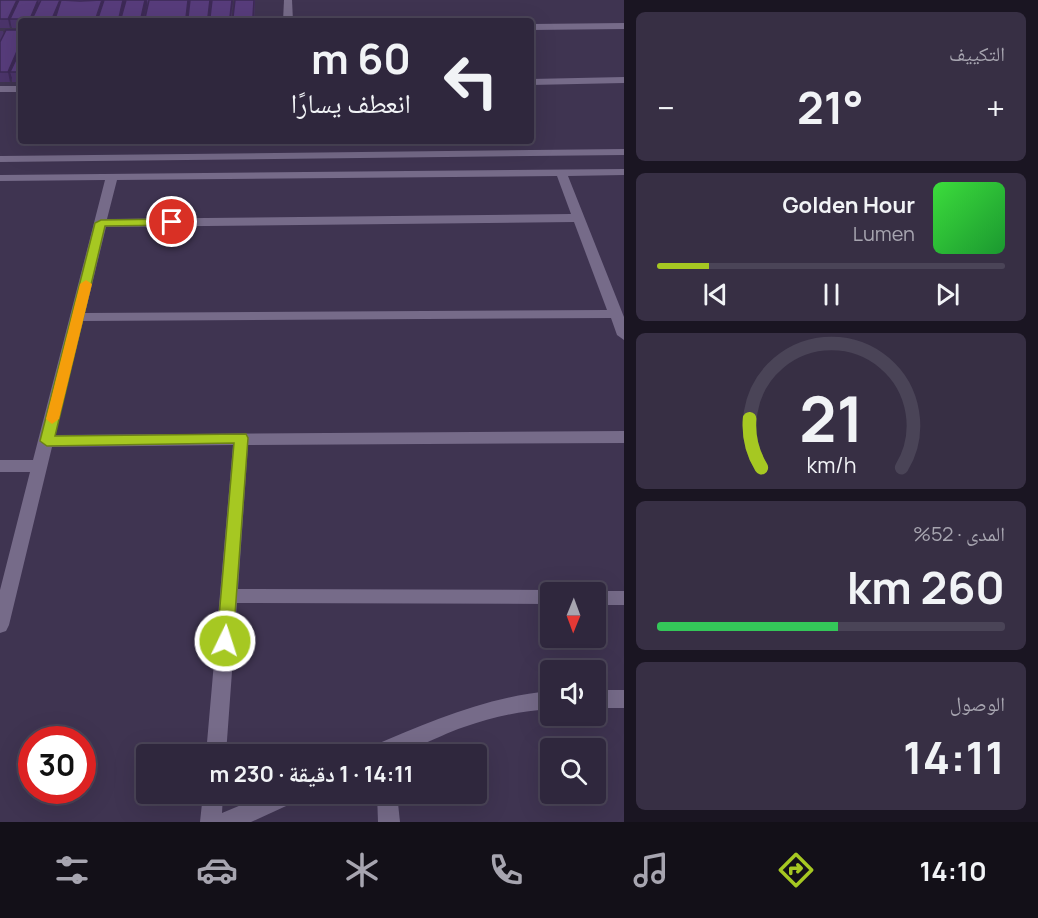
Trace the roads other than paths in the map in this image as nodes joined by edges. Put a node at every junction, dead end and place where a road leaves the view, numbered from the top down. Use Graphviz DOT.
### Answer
graph roads {
  1 [pos="288,0"];
  2 [pos="288,18"];
  3 [pos="624,26"];
  4 [pos="534,27"];
  5 [pos="624,80"];
  6 [pos="534,82"];
  7 [pos="0,89"];
  8 [pos="18,89"];
  9 [pos="624,152"];
  10 [pos="251,156"];
  11 [pos="0,159"];
  12 [pos="561,172"];
  13 [pos="624,172"];
  14 [pos="251,175"];
  15 [pos="112,177"];
  16 [pos="0,178"];
  17 [pos="579,218"];
  18 [pos="101,223"];
  19 [pos="616,314"];
  20 [pos="78,317"];
  21 [pos="624,335"];
  22 [pos="624,436"];
  23 [pos="241,438"];
  24 [pos="47,441"];
  25 [pos="0,466"];
  26 [pos="40,466"];
  27 [pos="228,596"];
  28 [pos="540,597"];
  29 [pos="606,598"];
  30 [pos="624,598"];
  31 [pos="0,624"];
  32 [pos="606,699"];
  33 [pos="624,699"];
  34 [pos="540,701"];
  35 [pos="217,744"];
  36 [pos="403,744"];
  37 [pos="212,804"];
  38 [pos="268,804"];
  39 [pos="388,804"];
  40 [pos="211,822"];
  41 [pos="227,822"];
  42 [pos="389,822"];
  1 -- 2 [label="street"];
  3 -- 4 [label="street"];
  5 -- 6 [label="street"];
  7 -- 8 [label="street"];
  9 -- 10 [label="street"];
  10 -- 11 [label="street"];
  10 -- 14 [label="street"];
  12 -- 13 [label="street"];
  12 -- 14 [label="street"];
  12 -- 17 [label="street"];
  14 -- 15 [label="street"];
  15 -- 16 [label="street"];
  15 -- 18 [label="street"];
  17 -- 18 [label="street"];
  17 -- 19 [label="street"];
  18 -- 20 [label="street"];
  19 -- 20 [label="street"];
  19 -- 21 [label="street"];
  20 -- 24 [label="street"];
  22 -- 23 [label="street"];
  23 -- 24 [label="street"];
  23 -- 27 [label="street"];
  24 -- 26 [label="street"];
  25 -- 26 [label="street"];
  26 -- 31 [label="street"];
  27 -- 28 [label="street"];
  27 -- 35 [label="street"];
  29 -- 30 [label="street"];
  32 -- 33 [label="street"];
  34 -- 36 [label="street"];
  37 -- 40 [label="street"];
  38 -- 41 [label="street"];
  39 -- 42 [label="street"];
}
